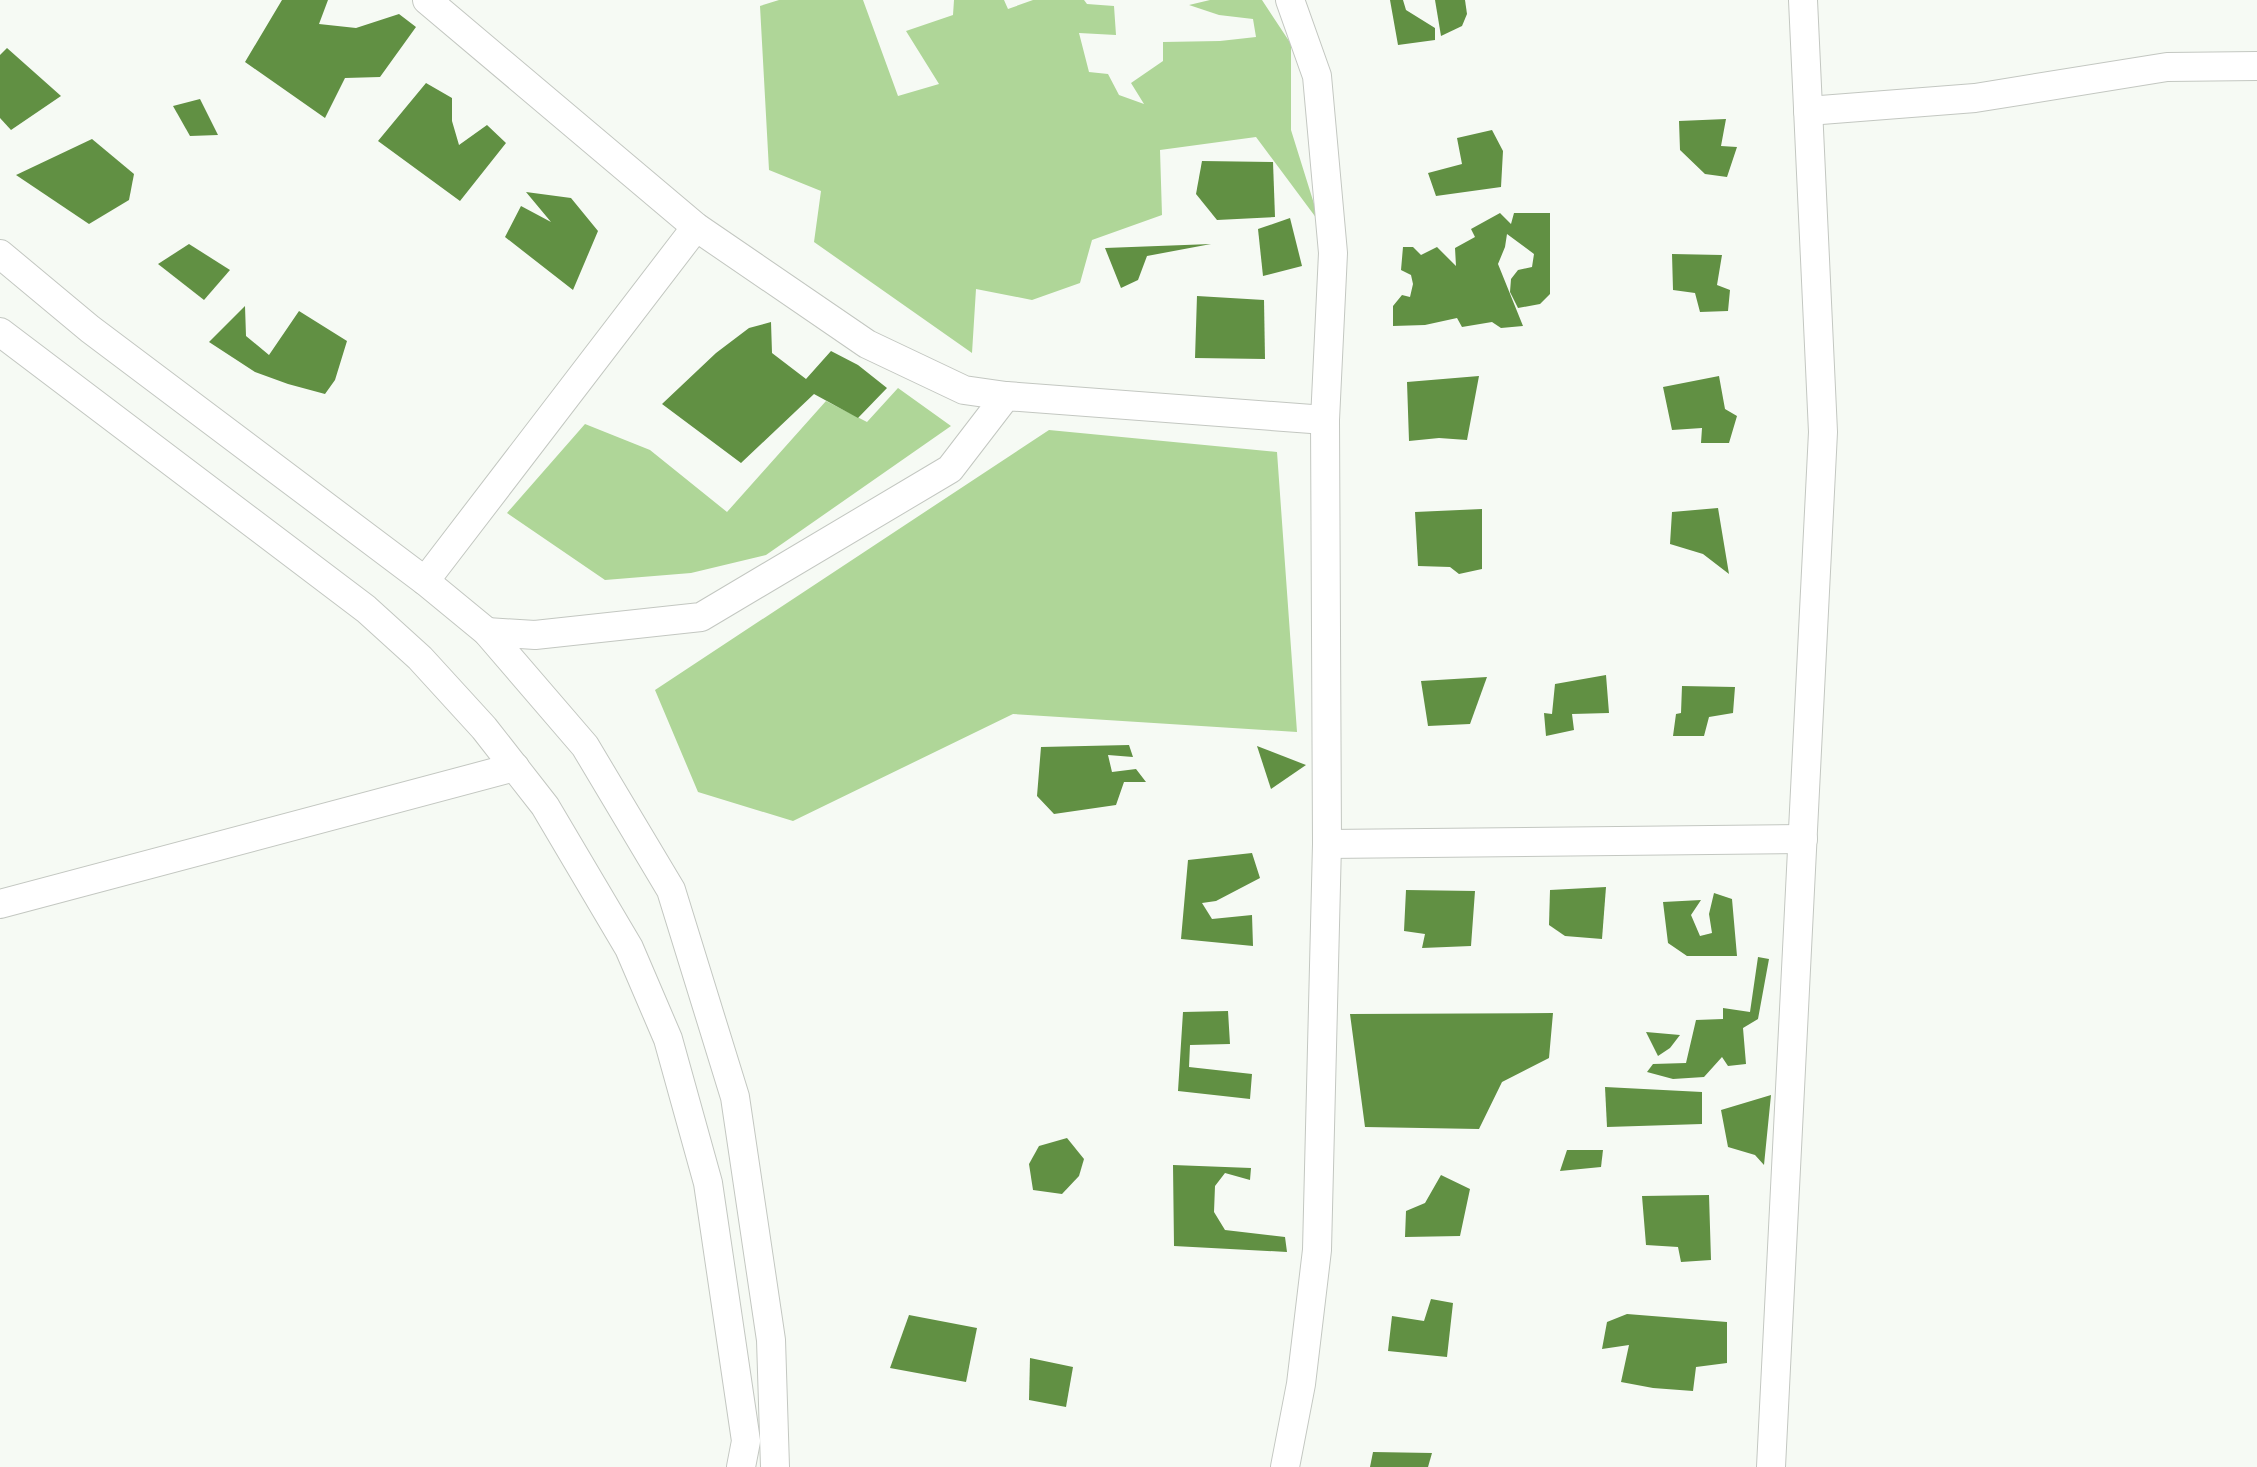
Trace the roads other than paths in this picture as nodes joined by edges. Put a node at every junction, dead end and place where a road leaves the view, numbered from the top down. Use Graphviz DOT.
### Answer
graph roads {
  1 [pos="428,0"];
  2 [pos="1290,0"];
  3 [pos="1803,0"];
  4 [pos="2257,66"];
  5 [pos="1808,111"];
  6 [pos="696,227"];
  7 [pos="0,254"];
  8 [pos="0,332"];
  9 [pos="1006,396"];
  10 [pos="1325,420"];
  11 [pos="424,581"];
  12 [pos="488,632"];
  13 [pos="515,767"];
  14 [pos="1803,839"];
  15 [pos="1327,844"];
  16 [pos="0,904"];
  17 [pos="741,1467"];
  18 [pos="775,1467"];
  19 [pos="1285,1467"];
  20 [pos="1771,1467"];
  1 -- 6 [label="street"];
  2 -- 10 [label="street"];
  3 -- 5 [label="street"];
  4 -- 5 [label="street"];
  5 -- 14 [label="street"];
  6 -- 9 [label="street"];
  6 -- 11 [label="street"];
  7 -- 11 [label="street"];
  8 -- 13 [label="street"];
  9 -- 10 [label="street"];
  9 -- 12 [label="street"];
  10 -- 15 [label="street"];
  11 -- 12 [label="street"];
  12 -- 18 [label="street"];
  13 -- 16 [label="street"];
  13 -- 17 [label="street"];
  14 -- 15 [label="street"];
  14 -- 20 [label="street"];
  15 -- 19 [label="street"];
}
